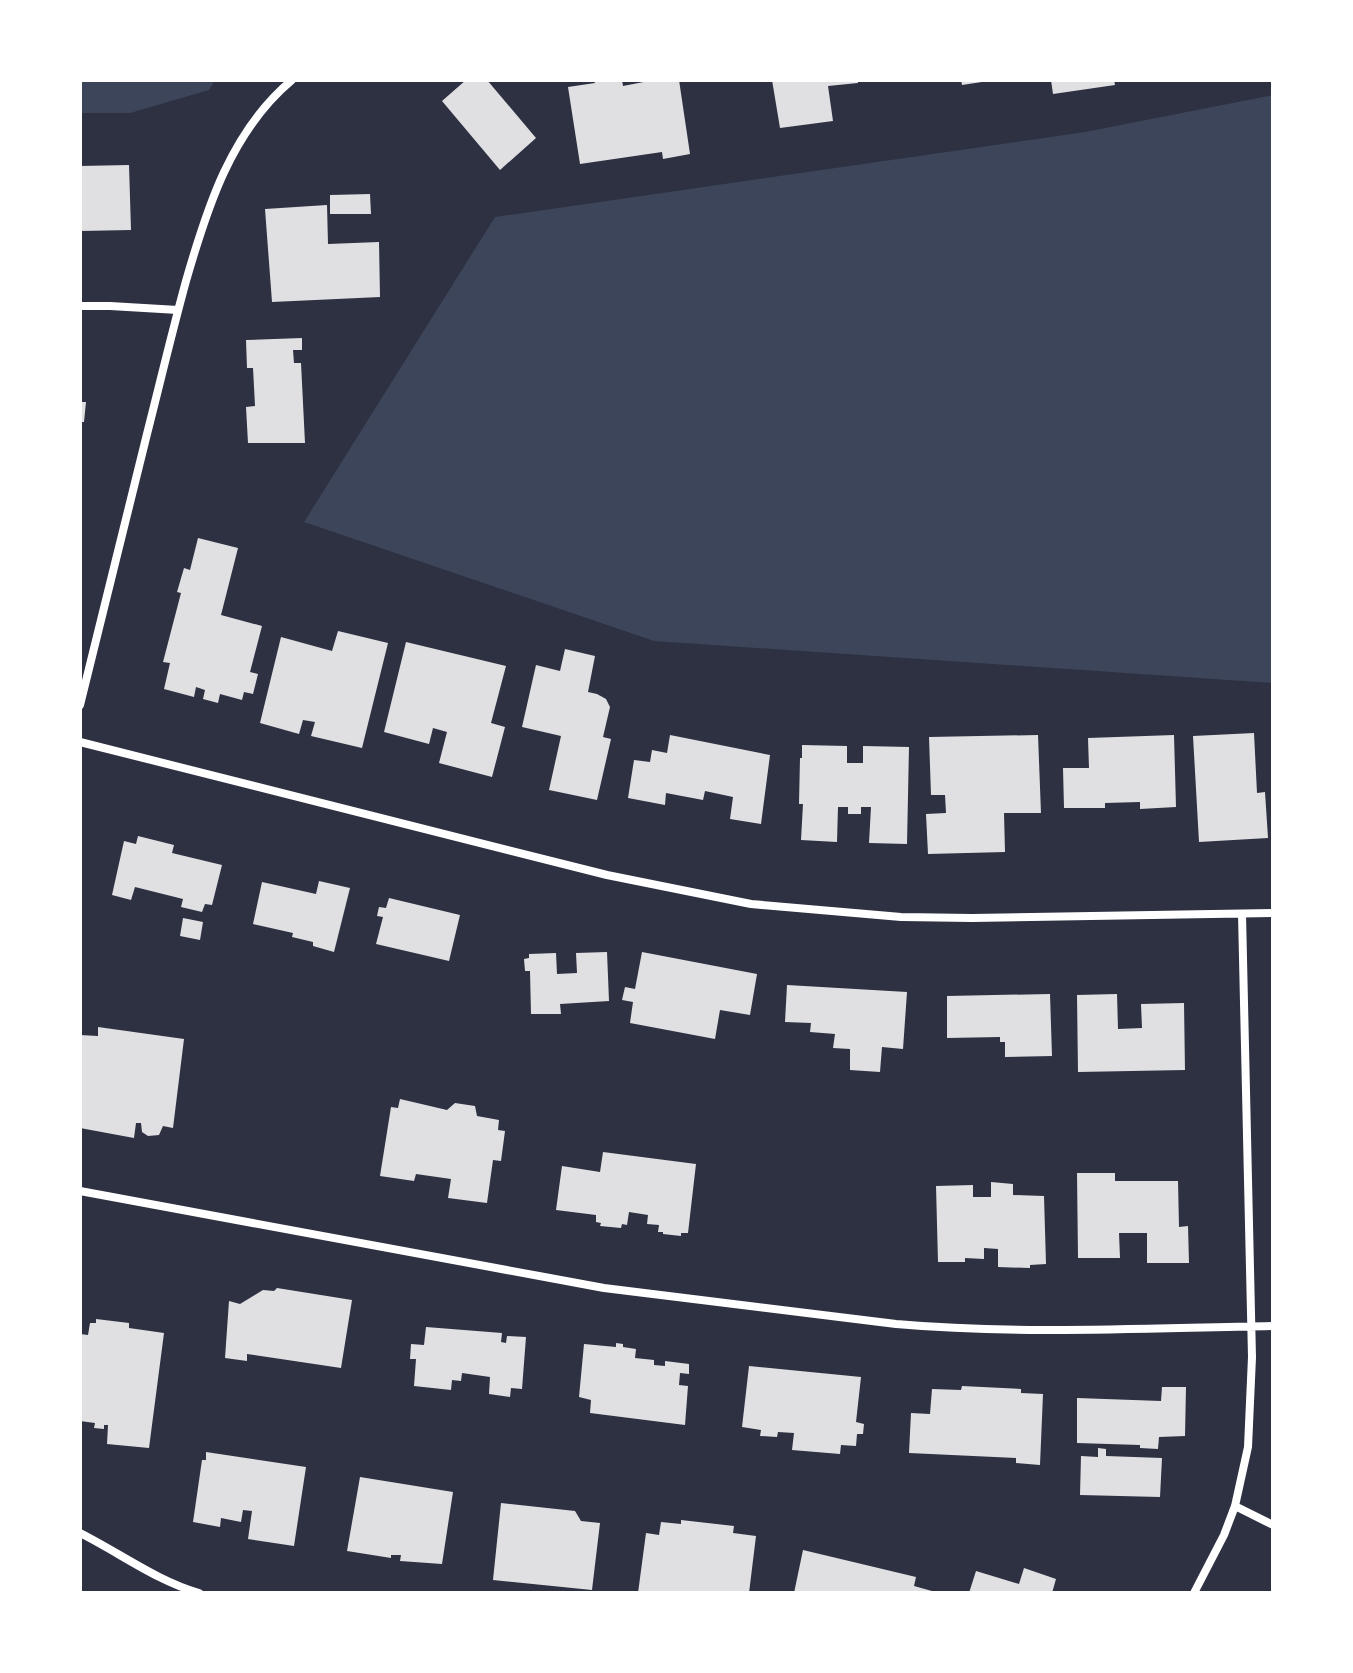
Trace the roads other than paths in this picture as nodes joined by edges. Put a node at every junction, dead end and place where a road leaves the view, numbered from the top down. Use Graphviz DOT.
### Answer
graph roads {
  1 [pos="292,80"];
  2 [pos="80,306"];
  3 [pos="178,310"];
  4 [pos="80,705"];
  5 [pos="80,742"];
  6 [pos="1273,913"];
  7 [pos="1242,914"];
  8 [pos="80,1191"];
  9 [pos="1273,1326"];
  10 [pos="1251,1327"];
  11 [pos="1235,1506"];
  12 [pos="1273,1525"];
  13 [pos="80,1533"];
  14 [pos="199,1593"];
  15 [pos="1194,1593"];
  1 -- 3 [label="street"];
  2 -- 3 [label="street"];
  3 -- 4 [label="street"];
  5 -- 7 [label="street"];
  6 -- 7 [label="street"];
  7 -- 10 [label="street"];
  8 -- 10 [label="street"];
  9 -- 10 [label="street"];
  10 -- 11 [label="street"];
  11 -- 12 [label="street"];
  11 -- 15 [label="street"];
  13 -- 14 [label="street"];
}
